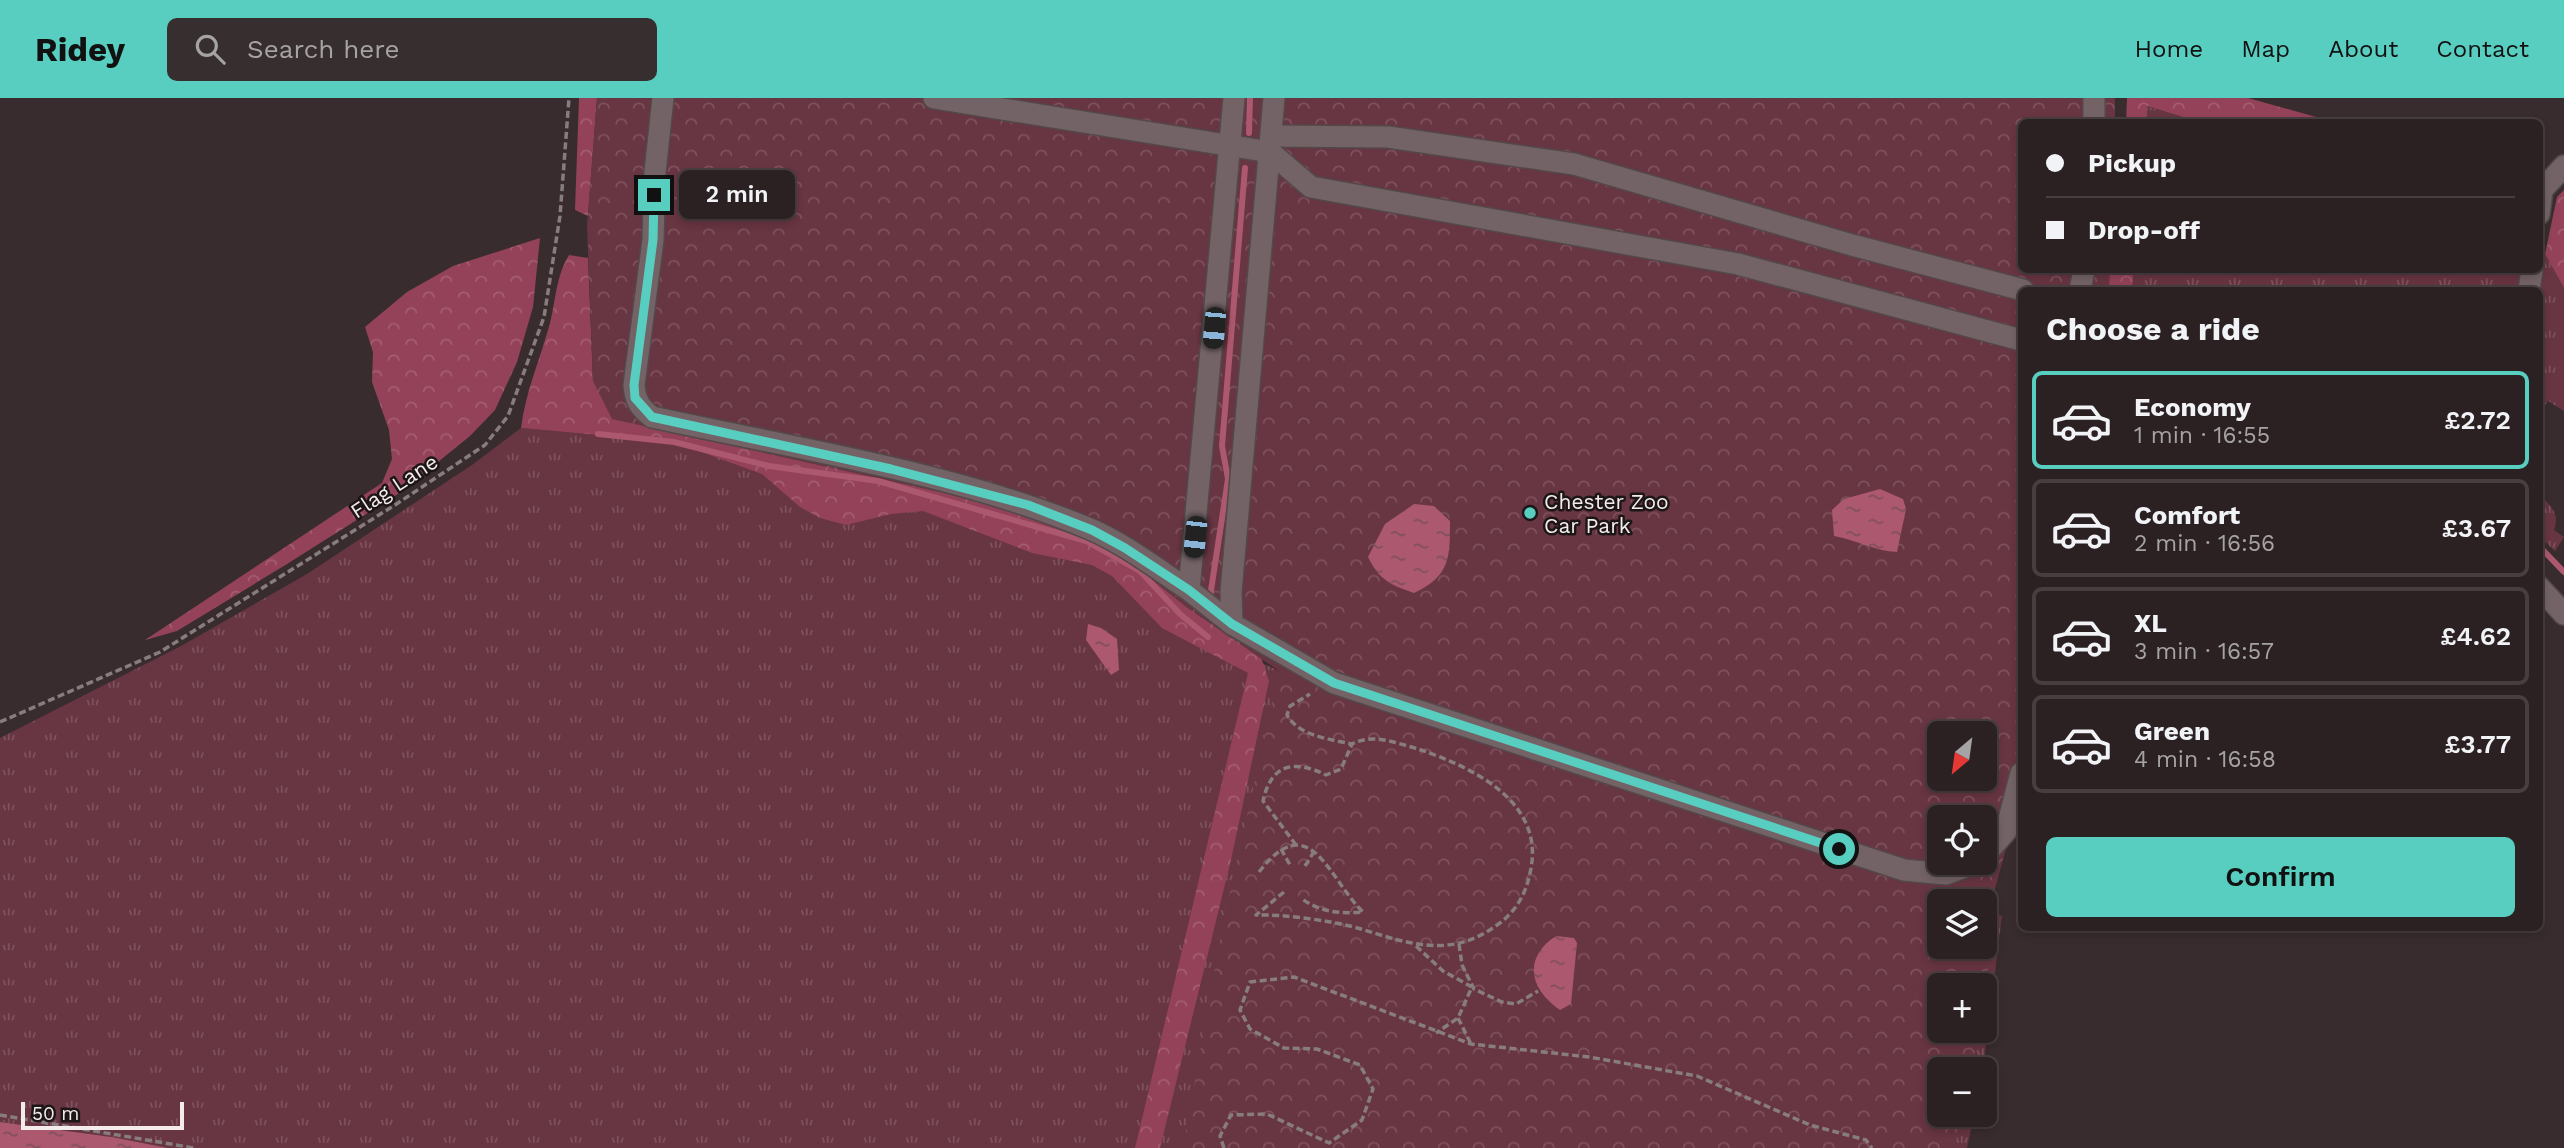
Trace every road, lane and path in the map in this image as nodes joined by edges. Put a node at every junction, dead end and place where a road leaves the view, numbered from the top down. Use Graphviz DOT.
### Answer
graph roads {
  1 [pos="569,98"];
  2 [pos="663,98"];
  3 [pos="934,98"];
  4 [pos="1234,98"];
  5 [pos="1274,98"];
  6 [pos="2095,98"];
  7 [pos="974,101"];
  8 [pos="2094,119"];
  9 [pos="1270,144"];
  10 [pos="1232,148"];
  11 [pos="2564,166"];
  12 [pos="2543,189"];
  13 [pos="2018,289"];
  14 [pos="2018,340"];
  15 [pos="1189,590"];
  16 [pos="2543,591"];
  17 [pos="2564,614"];
  18 [pos="1232,624"];
  19 [pos="1334,683"];
  20 [pos="0,722"];
  21 [pos="1352,744"];
  22 [pos="2018,785"];
  23 [pos="1997,841"];
  24 [pos="1296,846"];
  25 [pos="1281,849"];
  26 [pos="1315,850"];
  27 [pos="1290,865"];
  28 [pos="1305,866"];
  29 [pos="1259,872"];
  30 [pos="1927,872"];
  31 [pos="1284,892"];
  32 [pos="1301,898"];
  33 [pos="1459,944"];
  34 [pos="1416,946"];
  35 [pos="1472,987"];
  36 [pos="1538,991"];
  37 [pos="1458,1018"];
  38 [pos="1436,1033"];
  39 [pos="1471,1044"];
  40 [pos="0,1115"];
  41 [pos="194,1148"];
  42 [pos="1223,1148"];
  43 [pos="1872,1148"];
  1 -- 20 [label="path, Flag Lane"];
  2 -- 15 [label="lane"];
  3 -- 7 [label="lane"];
  4 -- 10 [label="lane"];
  5 -- 9 [label="lane"];
  6 -- 8 [label="lane"];
  7 -- 10 [label="lane"];
  9 -- 10 [label="lane"];
  9 -- 13 [label="lane"];
  9 -- 14 [label="lane"];
  9 -- 18 [label="lane"];
  10 -- 15 [label="lane"];
  11 -- 12 [label="lane"];
  15 -- 18 [label="lane"];
  16 -- 17 [label="lane"];
  18 -- 19 [label="lane"];
  19 -- 21 [label="path"];
  19 -- 30 [label="lane"];
  21 -- 24 [label="path"];
  21 -- 33 [label="path"];
  22 -- 23 [label="lane"];
  24 -- 25 [label="path"];
  24 -- 26 [label="path"];
  25 -- 27 [label="path"];
  25 -- 29 [label="path"];
  26 -- 28 [label="path"];
  26 -- 32 [label="path"];
  31 -- 34 [label="path"];
  33 -- 34 [label="path"];
  33 -- 35 [label="path"];
  34 -- 35 [label="path"];
  35 -- 36 [label="path"];
  35 -- 37 [label="path"];
  37 -- 38 [label="path"];
  37 -- 39 [label="path"];
  38 -- 39 [label="path"];
  38 -- 42 [label="path"];
  39 -- 43 [label="path"];
  40 -- 41 [label="path"];
}
